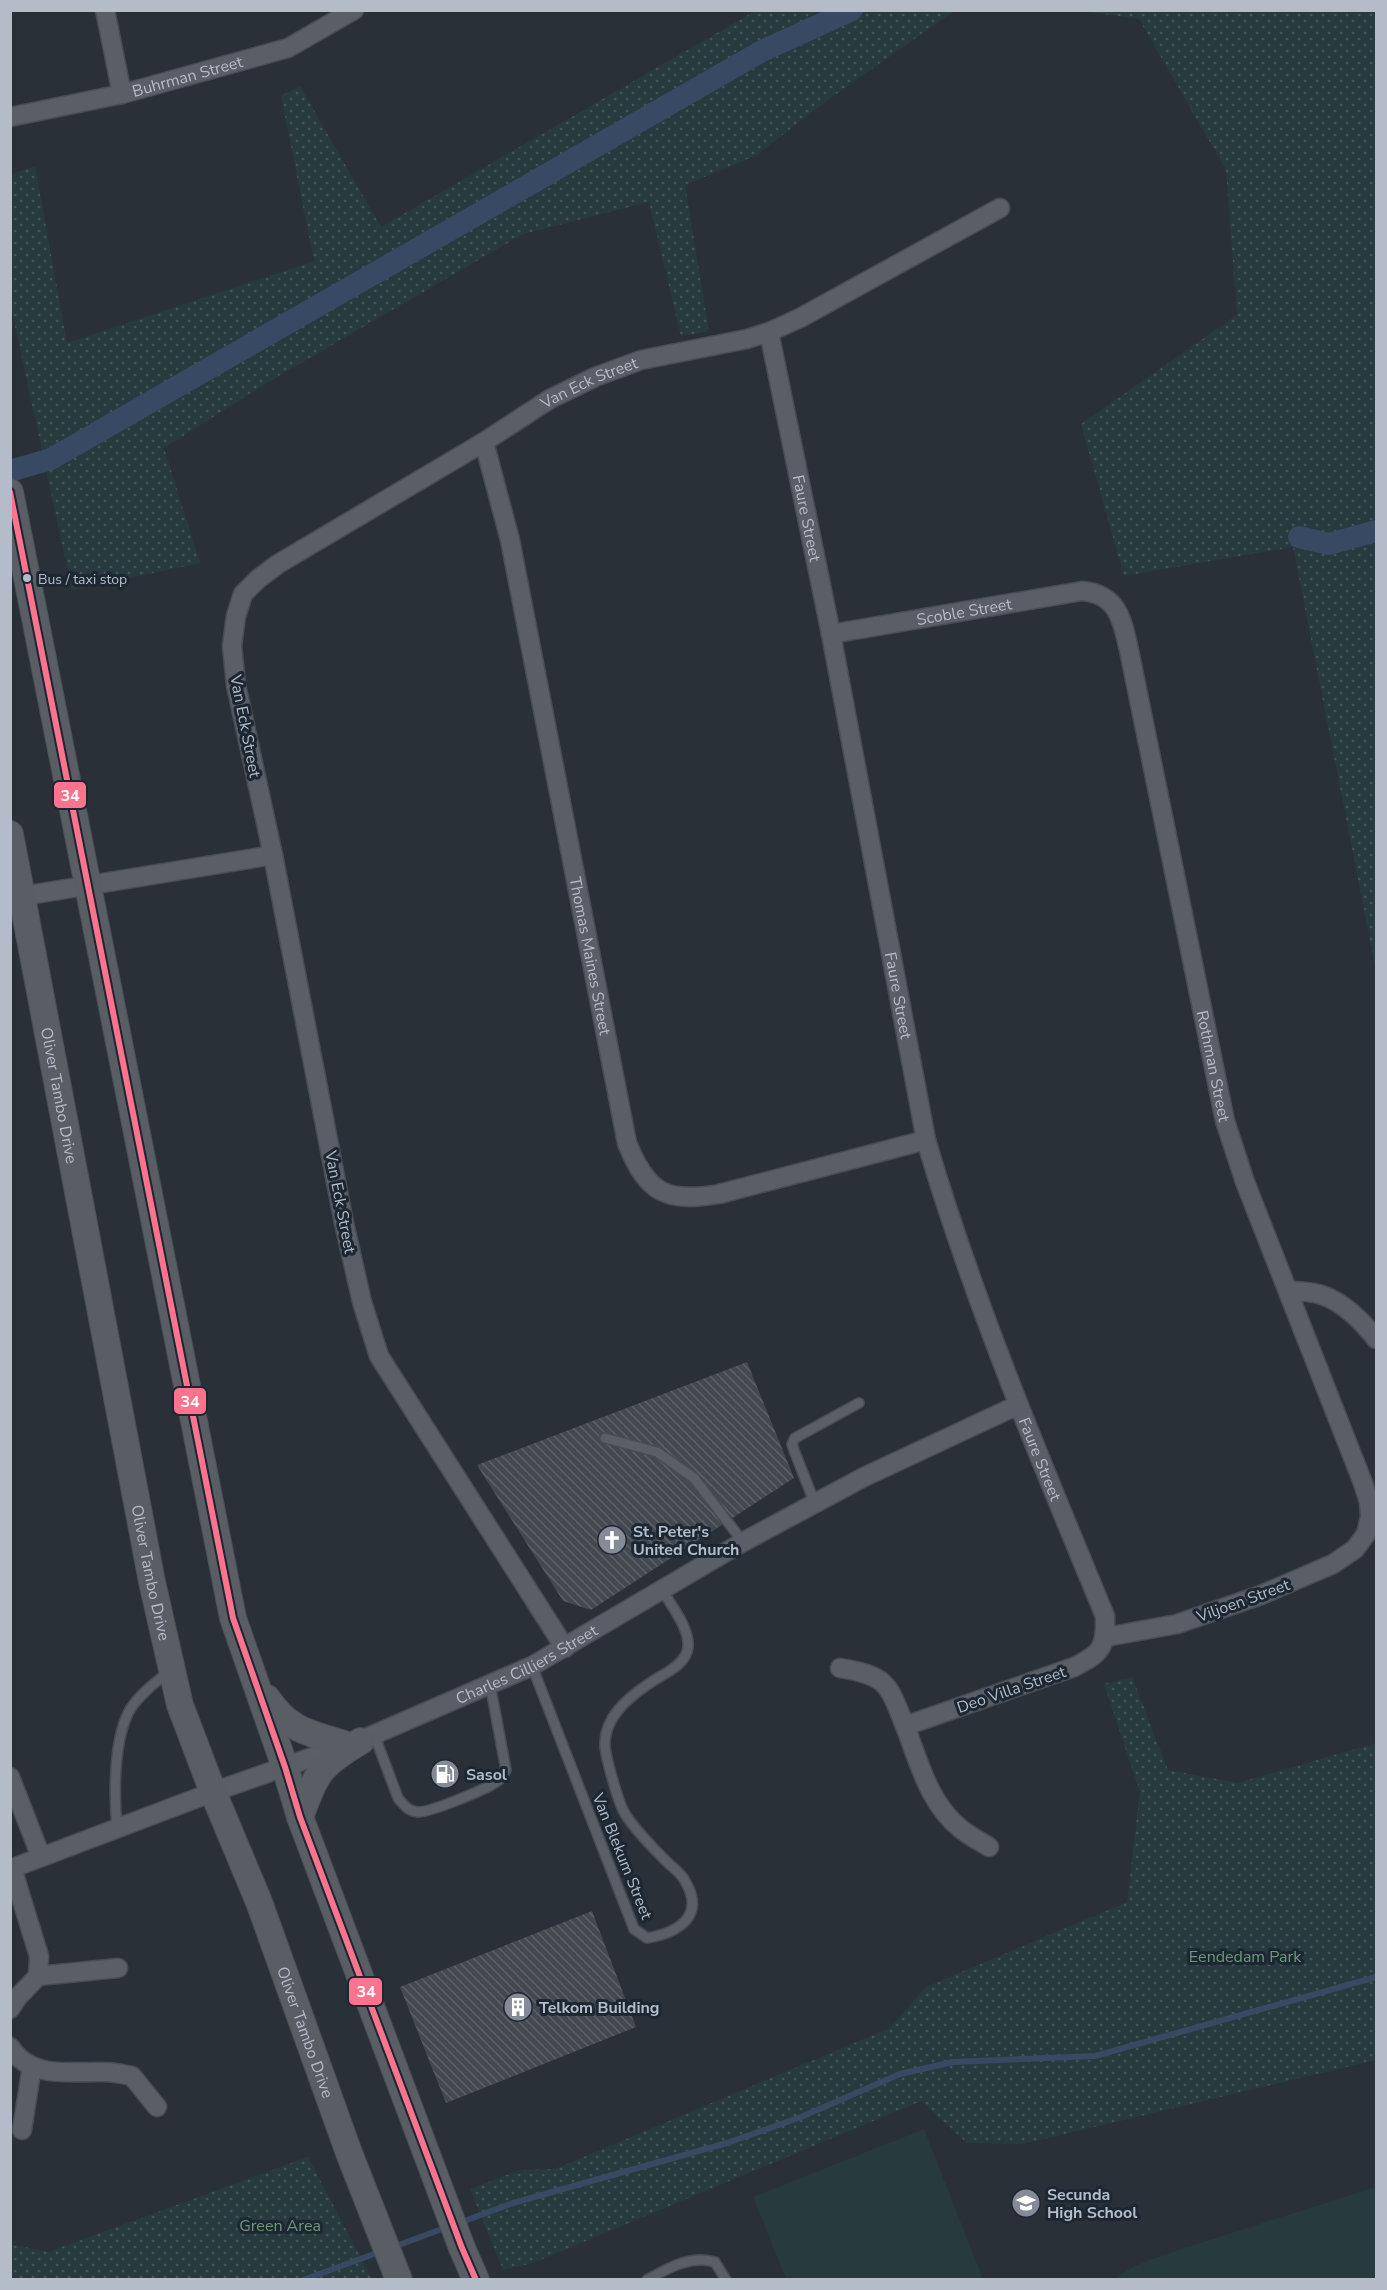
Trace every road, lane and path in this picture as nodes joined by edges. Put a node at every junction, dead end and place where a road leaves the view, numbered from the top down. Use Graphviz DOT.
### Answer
graph roads {
  1 [pos="105,10"];
  2 [pos="354,10"];
  3 [pos="122,94"];
  4 [pos="10,117"];
  5 [pos="999,208"];
  6 [pos="769,332"];
  7 [pos="484,442"];
  8 [pos="10,492"];
  9 [pos="1096,592"];
  10 [pos="831,634"];
  11 [pos="10,834"];
  12 [pos="273,855"];
  13 [pos="89,884"];
  14 [pos="23,896"];
  15 [pos="926,1140"];
  16 [pos="1289,1290"];
  17 [pos="1377,1339"];
  18 [pos="859,1403"];
  19 [pos="1018,1405"];
  20 [pos="605,1438"];
  21 [pos="1373,1499"];
  22 [pos="815,1504"];
  23 [pos="1366,1533"];
  24 [pos="743,1542"];
  25 [pos="662,1590"];
  26 [pos="1106,1637"];
  27 [pos="565,1648"];
  28 [pos="249,1666"];
  29 [pos="532,1666"];
  30 [pos="840,1668"];
  31 [pos="172,1669"];
  32 [pos="490,1684"];
  33 [pos="905,1726"];
  34 [pos="362,1739"];
  35 [pos="285,1767"];
  36 [pos="10,1777"];
  37 [pos="213,1792"];
  38 [pos="300,1817"];
  39 [pos="117,1828"];
  40 [pos="989,1847"];
  41 [pos="41,1857"];
  42 [pos="11,1868"];
  43 [pos="118,1968"];
  44 [pos="38,1976"];
  45 [pos="10,2010"];
  46 [pos="10,2047"];
  47 [pos="32,2066"];
  48 [pos="157,2107"];
  49 [pos="22,2130"];
  50 [pos="395,2273"];
  51 [pos="476,2280"];
  52 [pos="647,2280"];
  53 [pos="726,2280"];
  1 -- 3 [label="street"];
  2 -- 3 [label="street, Buhrman Street"];
  3 -- 4 [label="street, Buhrman Street"];
  5 -- 6 [label="street, Van Eck Street"];
  6 -- 7 [label="street, Van Eck Street"];
  6 -- 10 [label="street, Faure Street"];
  7 -- 12 [label="street, Van Eck Street"];
  7 -- 15 [label="street, Thomas Maines Street"];
  8 -- 13 [label="street"];
  9 -- 10 [label="street, Scoble Street"];
  9 -- 16 [label="street, Rothman Street"];
  10 -- 15 [label="street, Faure Street"];
  11 -- 14 [label="street, Oliver Tambo Drive"];
  12 -- 13 [label="street"];
  12 -- 27 [label="street, Van Eck Street"];
  13 -- 14 [label="street"];
  13 -- 28 [label="street"];
  14 -- 31 [label="street, Oliver Tambo Drive"];
  15 -- 19 [label="street, Faure Street"];
  16 -- 17 [label="street"];
  16 -- 21 [label="street, Rothman Street"];
  18 -- 22 [label="lane"];
  19 -- 22 [label="street, Charles Cilliers Street"];
  19 -- 26 [label="street, Faure Street"];
  20 -- 24 [label="lane"];
  21 -- 23 [label="street, Rothman Street"];
  22 -- 24 [label="street, Charles Cilliers Street"];
  23 -- 26 [label="street, Viljoen Street"];
  24 -- 25 [label="street, Charles Cilliers Street"];
  25 -- 27 [label="street, Charles Cilliers Street"];
  25 -- 29 [label="lane, Van Blekum Street"];
  26 -- 33 [label="street, Deo Villa Street"];
  27 -- 29 [label="street, Charles Cilliers Street"];
  28 -- 34 [label="street"];
  28 -- 35 [label="street"];
  29 -- 32 [label="street, Charles Cilliers Street"];
  30 -- 33 [label="street"];
  31 -- 37 [label="street, Oliver Tambo Drive"];
  31 -- 39 [label="lane"];
  32 -- 34 [label="street, Charles Cilliers Street"];
  32 -- 34 [label="lane"];
  33 -- 40 [label="street"];
  34 -- 35 [label="street, Charles Cilliers Street"];
  34 -- 38 [label="street"];
  35 -- 37 [label="street, Charles Cilliers Street"];
  35 -- 38 [label="street"];
  36 -- 41 [label="street"];
  37 -- 39 [label="street, Charles Cilliers Street"];
  37 -- 50 [label="street, Oliver Tambo Drive"];
  38 -- 51 [label="street"];
  39 -- 41 [label="street, Charles Cilliers Street"];
  41 -- 42 [label="street, Charles Cilliers Street"];
  42 -- 44 [label="street"];
  43 -- 44 [label="street"];
  44 -- 45 [label="street"];
  46 -- 47 [label="street"];
  47 -- 48 [label="street"];
  47 -- 49 [label="street"];
  52 -- 53 [label="lane"];
}
